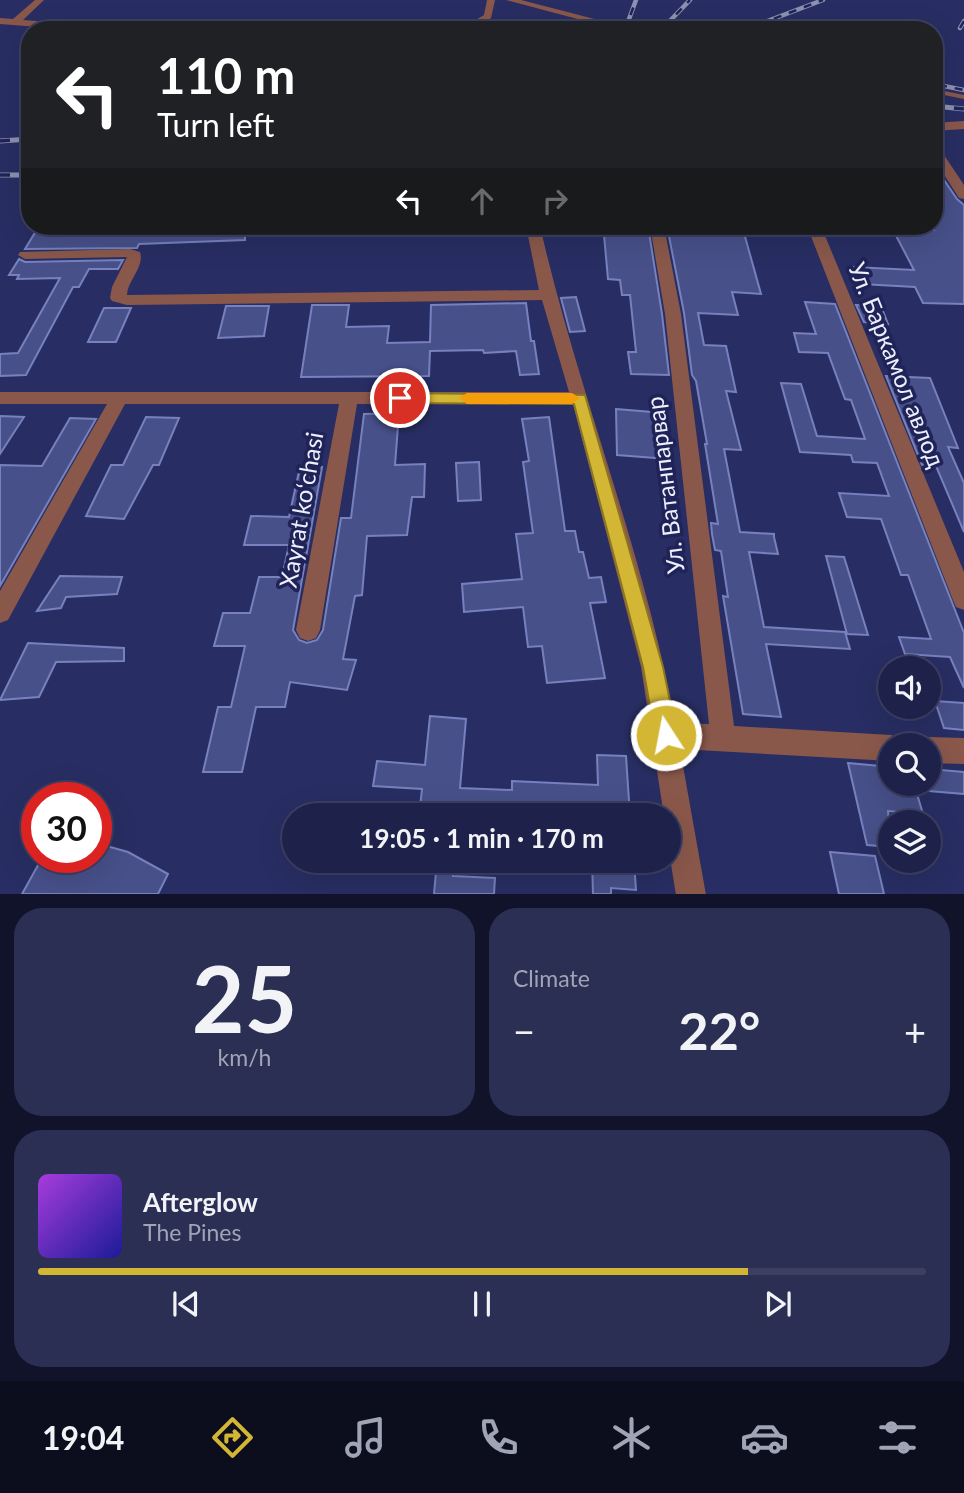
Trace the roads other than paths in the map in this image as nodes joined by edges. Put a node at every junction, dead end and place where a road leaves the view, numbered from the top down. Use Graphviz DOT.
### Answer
graph roads {
  1 [pos="40,0"];
  2 [pos="491,0"];
  3 [pos="510,0"];
  4 [pos="0,21"];
  5 [pos="480,21"];
  6 [pos="595,21"];
  7 [pos="13,23"];
  8 [pos="21,24"];
  9 [pos="943,93"];
  10 [pos="964,97"];
  11 [pos="964,125"];
  12 [pos="943,126"];
  13 [pos="943,163"];
  14 [pos="964,195"];
  15 [pos="535,235"];
  16 [pos="659,235"];
  17 [pos="818,235"];
  18 [pos="25,255"];
  19 [pos="548,295"];
  20 [pos="0,398"];
  21 [pos="349,398"];
  22 [pos="580,398"];
  23 [pos="119,399"];
  24 [pos="964,600"];
  25 [pos="0,613"];
  26 [pos="308,630"];
  27 [pos="666,735"];
  28 [pos="723,738"];
  29 [pos="878,746"];
  30 [pos="941,750"];
  31 [pos="964,751"];
  32 [pos="691,894"];
  1 -- 7 [label="street"];
  2 -- 5 [label="street"];
  3 -- 6 [label="street"];
  4 -- 7 [label="street"];
  7 -- 8 [label="street"];
  9 -- 10 [label="lane"];
  11 -- 12 [label="street"];
  13 -- 14 [label="street"];
  15 -- 19 [label="street"];
  16 -- 28 [label="street, Ул. Ватанпарвар"];
  17 -- 24 [label="street, Ул. Баркамол авлод"];
  18 -- 19 [label="street"];
  19 -- 22 [label="street"];
  20 -- 23 [label="street"];
  21 -- 22 [label="street"];
  21 -- 23 [label="street"];
  21 -- 26 [label="street, Xayrat koʻchasi"];
  22 -- 27 [label="street"];
  23 -- 25 [label="street"];
  27 -- 28 [label="street"];
  27 -- 32 [label="street"];
  28 -- 29 [label="street"];
  30 -- 31 [label="street"];
}
